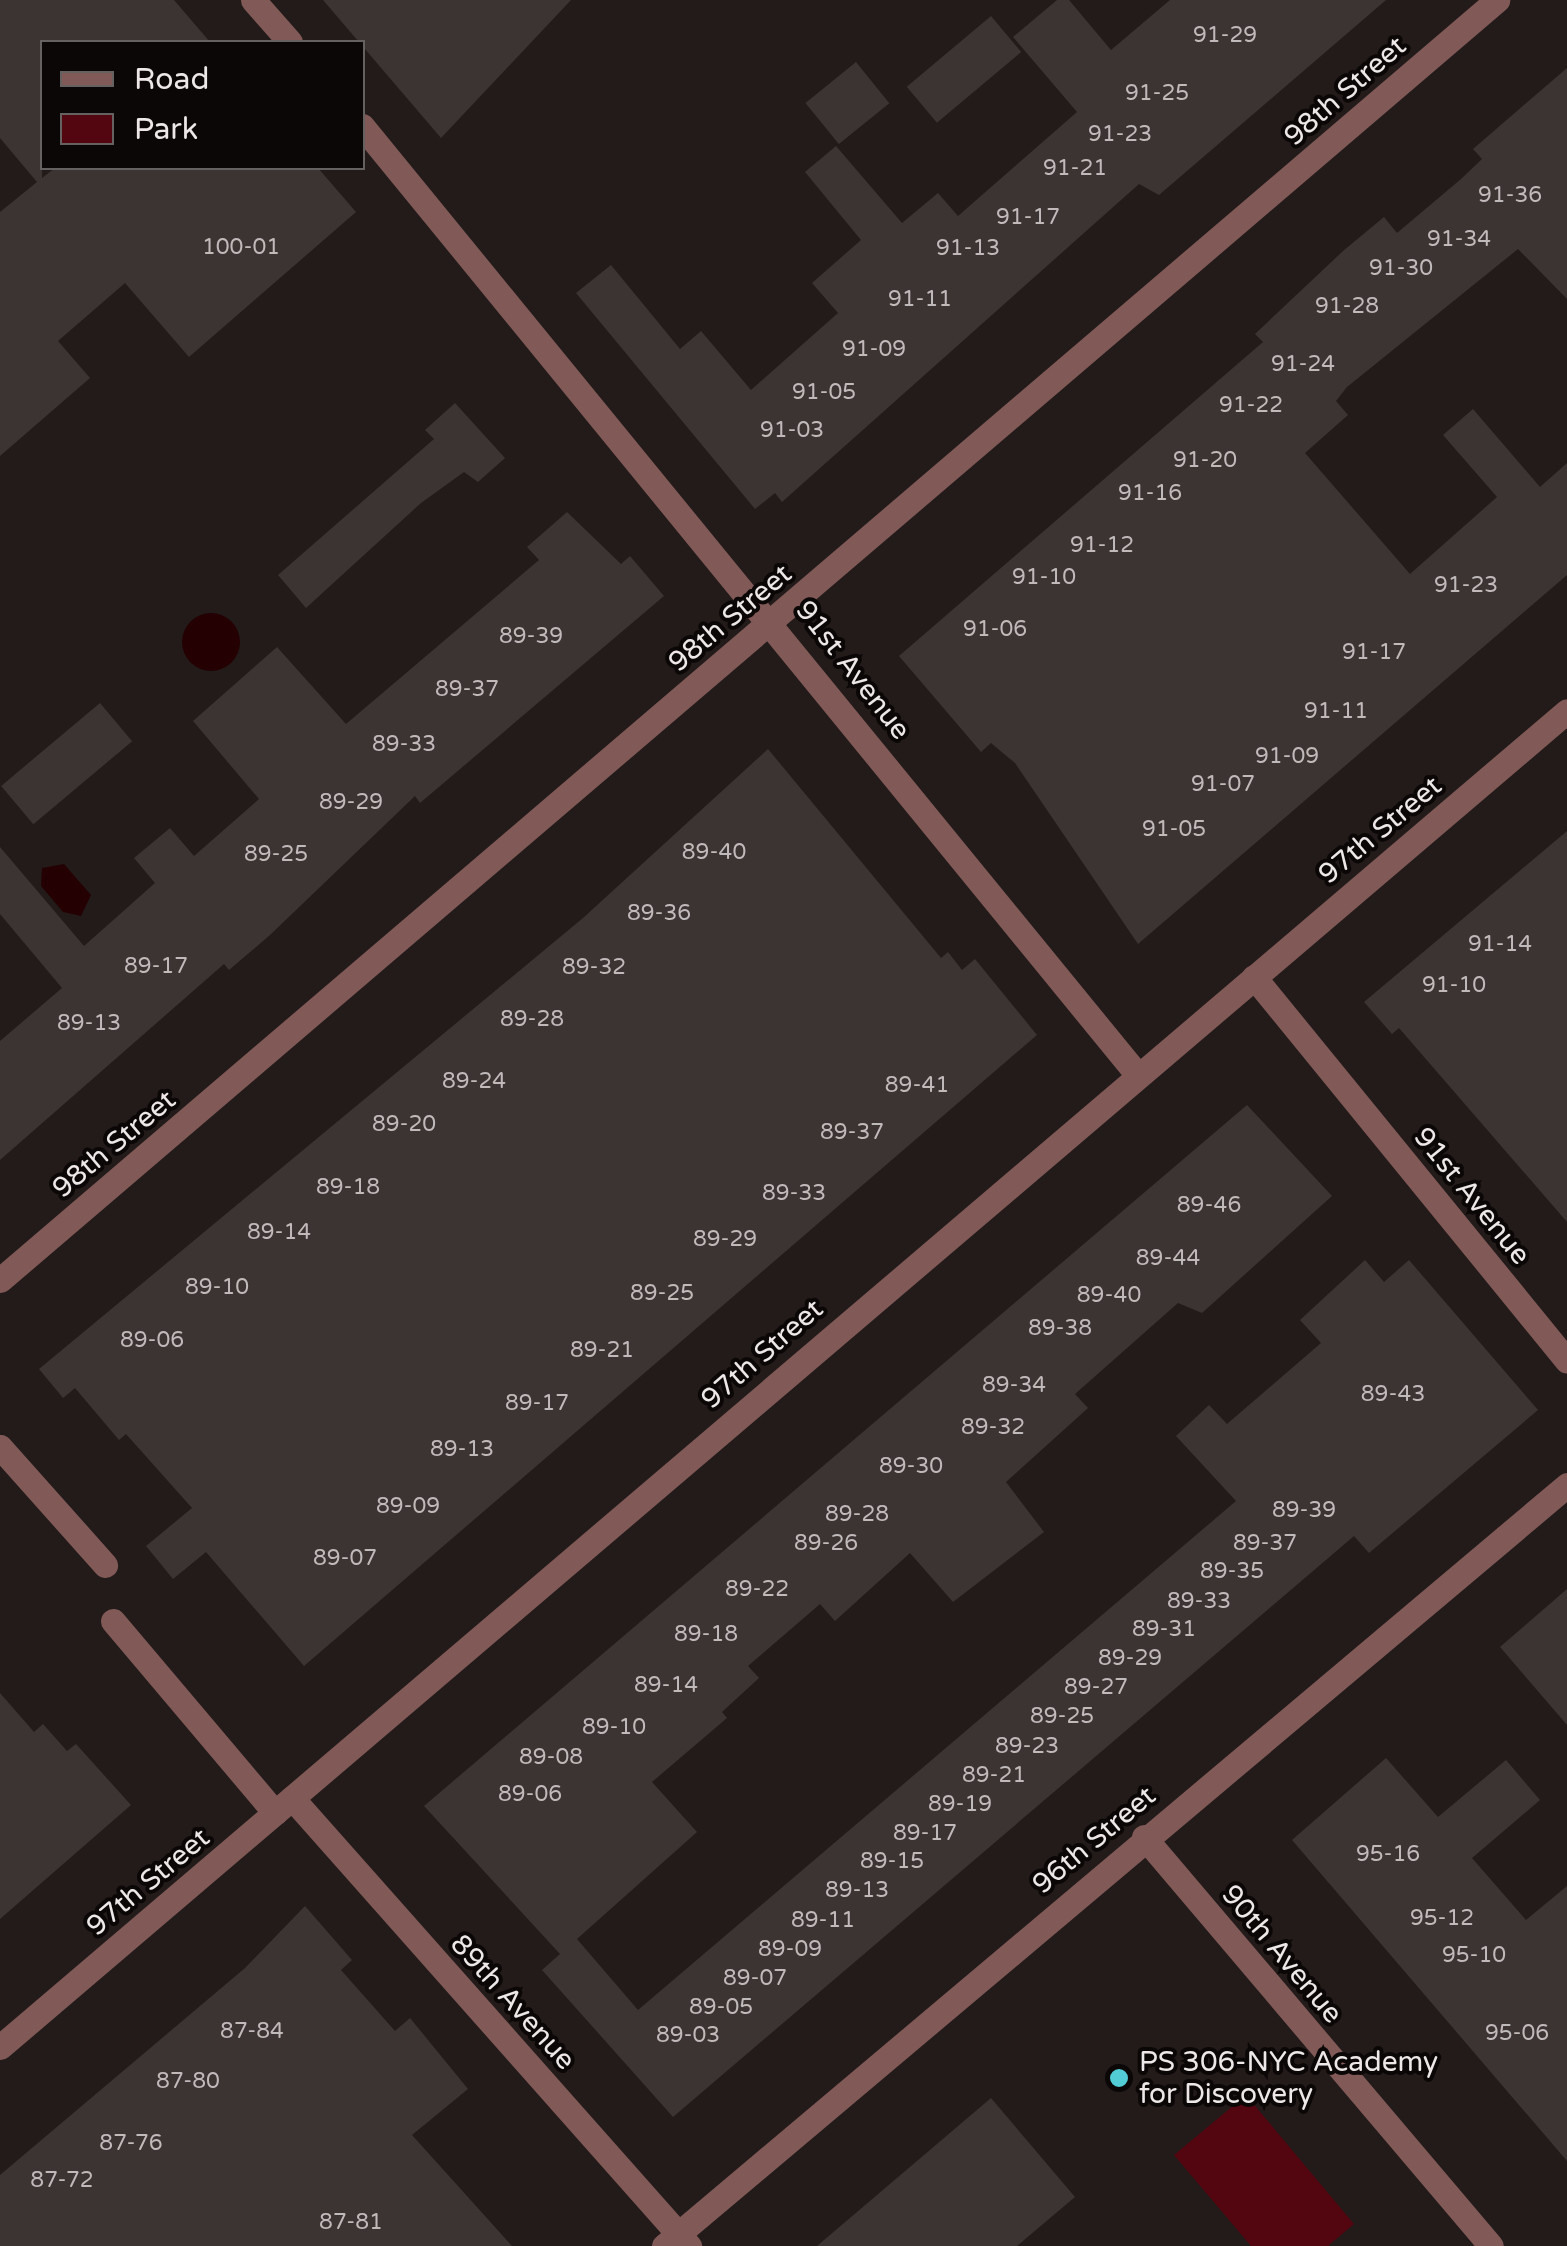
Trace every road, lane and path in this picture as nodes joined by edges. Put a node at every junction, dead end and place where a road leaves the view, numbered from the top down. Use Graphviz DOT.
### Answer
graph roads {
  1 [pos="254,0"];
  2 [pos="1498,0"];
  3 [pos="288,40"];
  4 [pos="365,130"];
  5 [pos="775,620"];
  6 [pos="1567,711"];
  7 [pos="1254,977"];
  8 [pos="1136,1073"];
  9 [pos="0,1280"];
  10 [pos="1567,1362"];
  11 [pos="0,1447"];
  12 [pos="1567,1484"];
  13 [pos="105,1565"];
  14 [pos="113,1621"];
  15 [pos="283,1806"];
  16 [pos="1144,1837"];
  17 [pos="0,2047"];
  18 [pos="677,2242"];
  19 [pos="1492,2246"];
  1 -- 3 [label="street"];
  2 -- 5 [label="street, 98th Street"];
  4 -- 5 [label="street, 91st Avenue"];
  5 -- 8 [label="street, 91st Avenue"];
  5 -- 9 [label="street, 98th Street"];
  6 -- 7 [label="street, 97th Street"];
  7 -- 8 [label="street, 97th Street"];
  7 -- 10 [label="street, 91st Avenue"];
  8 -- 15 [label="street, 97th Street"];
  11 -- 13 [label="street"];
  12 -- 16 [label="street, 96th Street"];
  14 -- 15 [label="street, 89th Avenue"];
  15 -- 17 [label="street, 97th Street"];
  15 -- 18 [label="street, 89th Avenue"];
  16 -- 18 [label="street, 96th Street"];
  16 -- 19 [label="street, 90th Avenue"];
}
